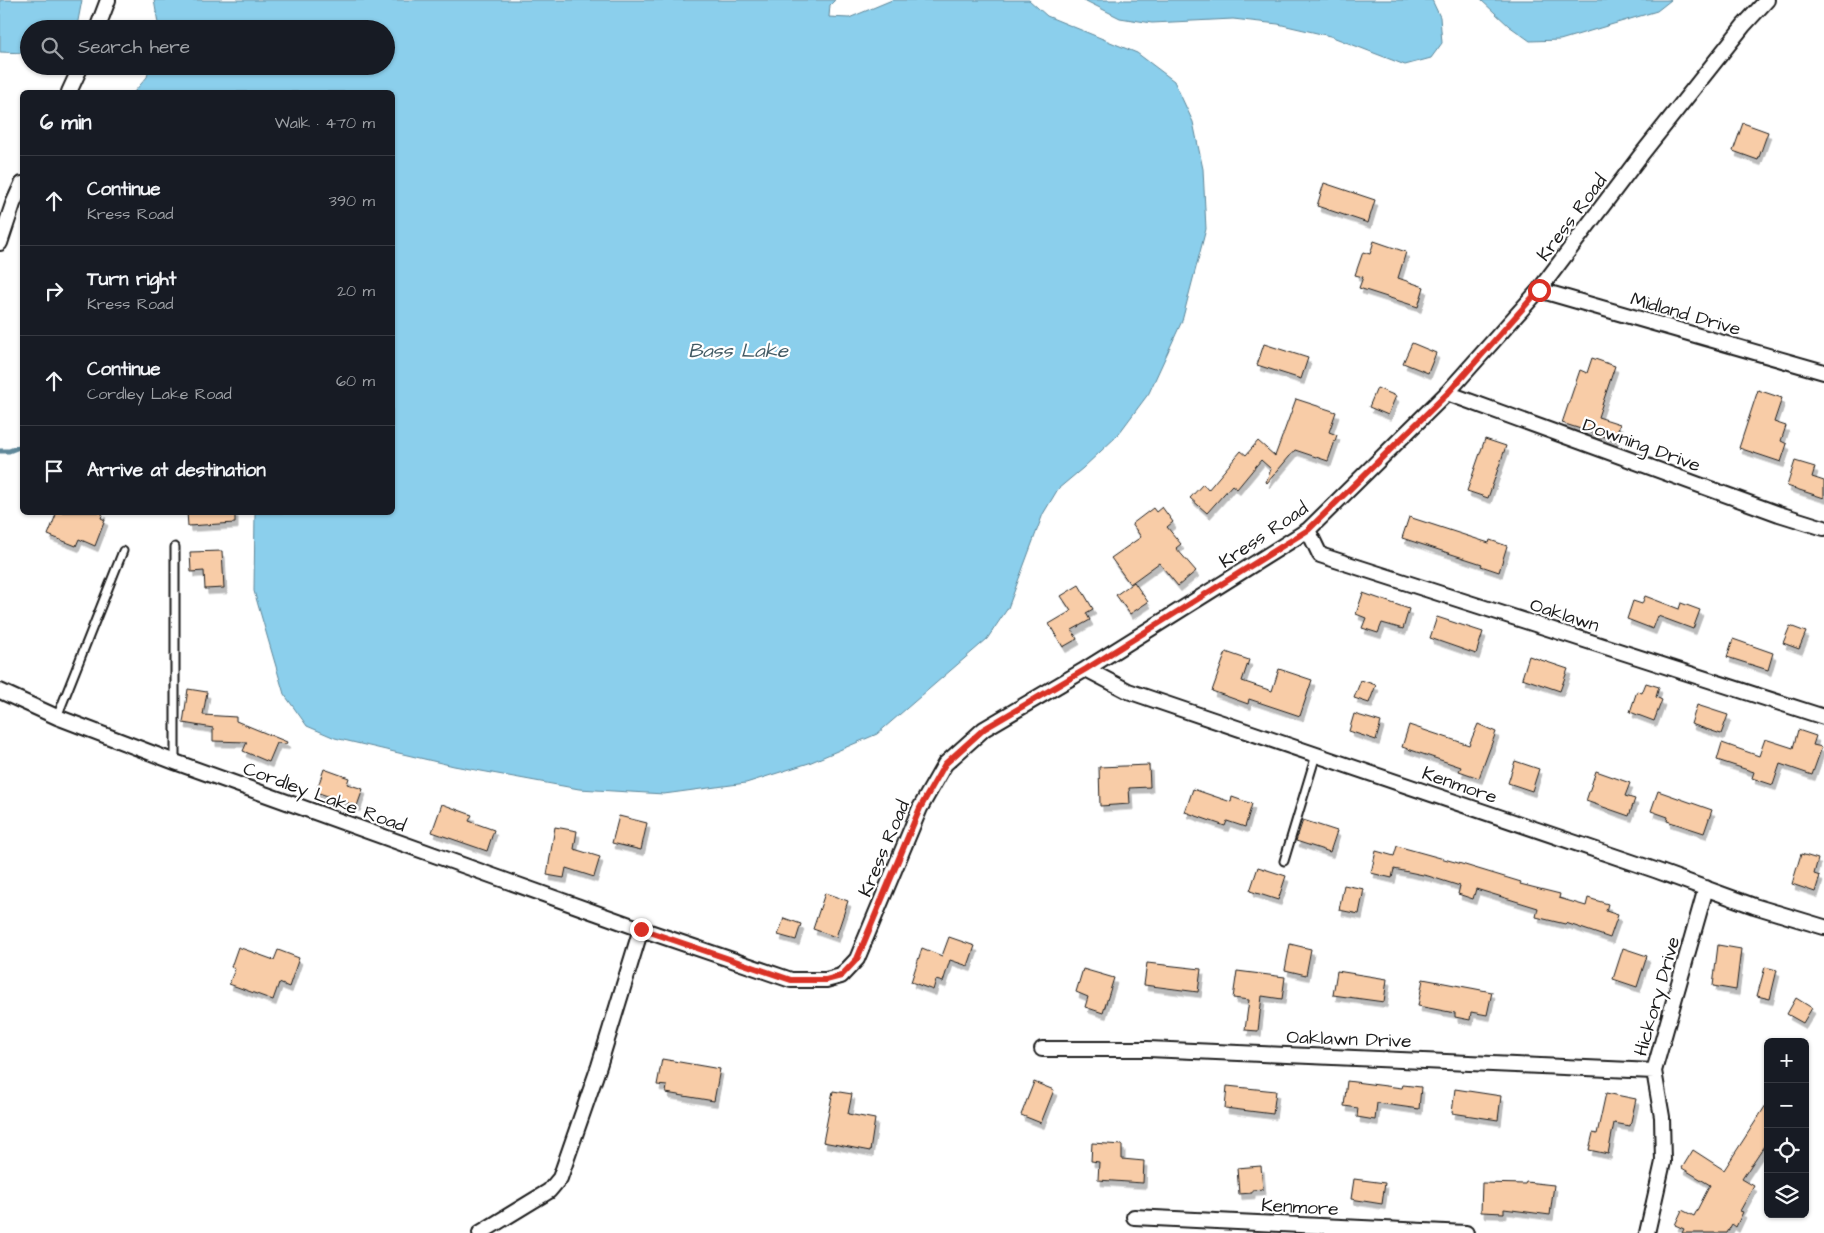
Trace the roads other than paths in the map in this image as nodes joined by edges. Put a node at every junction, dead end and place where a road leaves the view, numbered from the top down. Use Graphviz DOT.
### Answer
graph roads {
  1 [pos="108,0"];
  2 [pos="1767,0"];
  3 [pos="100,20"];
  4 [pos="76,75"];
  5 [pos="69,90"];
  6 [pos="20,188"];
  7 [pos="0,243"];
  8 [pos="1539,290"];
  9 [pos="1824,372"];
  10 [pos="1448,393"];
  11 [pos="1824,528"];
  12 [pos="1308,530"];
  13 [pos="175,547"];
  14 [pos="123,551"];
  15 [pos="1086,669"];
  16 [pos="0,691"];
  17 [pos="57,717"];
  18 [pos="1824,717"];
  19 [pos="1316,755"];
  20 [pos="175,762"];
  21 [pos="1284,861"];
  22 [pos="1706,888"];
  23 [pos="1824,927"];
  24 [pos="641,929"];
  25 [pos="791,980"];
  26 [pos="1042,1049"];
  27 [pos="1654,1071"];
  28 [pos="1134,1217"];
  29 [pos="480,1233"];
  30 [pos="1466,1233"];
  31 [pos="1647,1233"];
  1 -- 3 [label="street"];
  2 -- 8 [label="street, Kress Road"];
  4 -- 5 [label="street"];
  6 -- 7 [label="street"];
  8 -- 9 [label="street, Midland Drive"];
  8 -- 10 [label="street, Kress Road"];
  10 -- 11 [label="street, Downing Drive"];
  10 -- 12 [label="street, Kress Road"];
  12 -- 15 [label="street, Kress Road"];
  12 -- 18 [label="street, Oaklawn"];
  13 -- 20 [label="lane"];
  14 -- 17 [label="lane"];
  15 -- 19 [label="street, Kenmore"];
  15 -- 25 [label="street, Kress Road"];
  16 -- 17 [label="street, Cordley Lake Road"];
  17 -- 20 [label="street, Cordley Lake Road"];
  19 -- 21 [label="lane"];
  19 -- 22 [label="street, Kenmore"];
  20 -- 24 [label="street, Cordley Lake Road"];
  22 -- 23 [label="street, Kenmore"];
  22 -- 27 [label="street, Hickory Drive"];
  24 -- 25 [label="street, Cordley Lake Road"];
  24 -- 29 [label="street"];
  26 -- 27 [label="street, Oaklawn Drive"];
  27 -- 31 [label="street, Hickory Drive"];
  28 -- 30 [label="street, Kenmore"];
}
